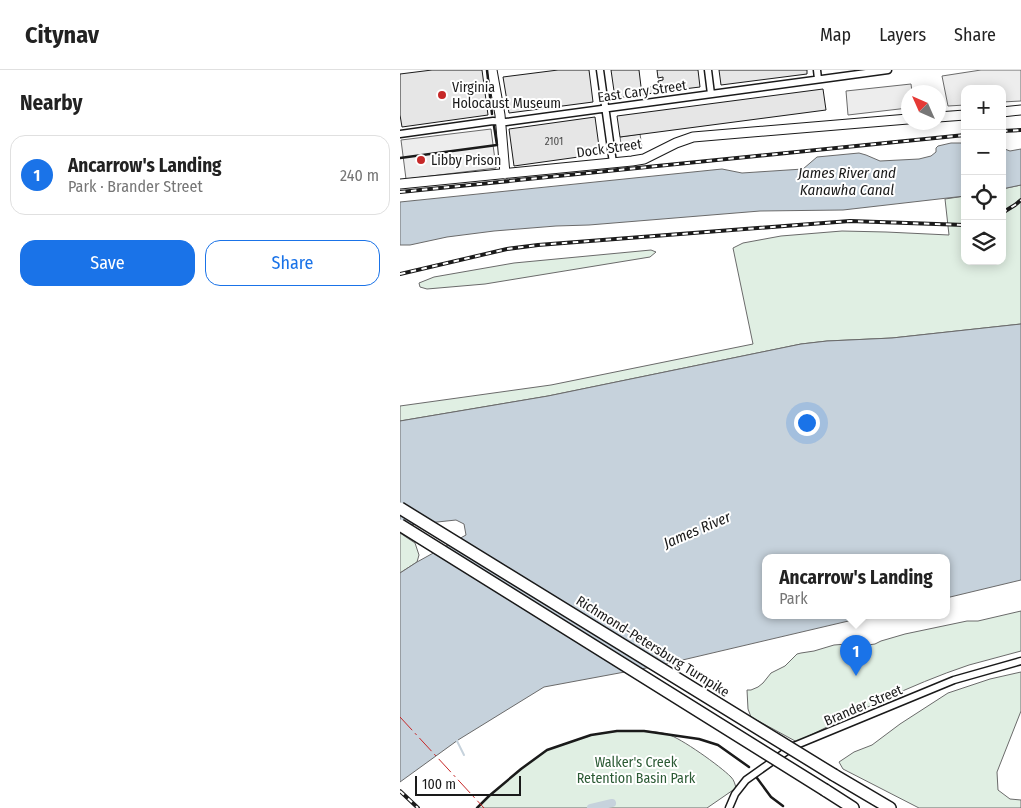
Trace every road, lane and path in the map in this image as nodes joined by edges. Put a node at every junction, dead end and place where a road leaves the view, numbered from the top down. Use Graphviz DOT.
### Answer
graph roads {
  1 [pos="492,70"];
  2 [pos="600,70"];
  3 [pos="708,70"];
  4 [pos="817,70"];
  5 [pos="888,70"];
  6 [pos="818,79"];
  7 [pos="711,94"];
  8 [pos="605,109"];
  9 [pos="1021,110"];
  10 [pos="1006,112"];
  11 [pos="961,115"];
  12 [pos="946,116"];
  13 [pos="901,120"];
  14 [pos="500,122"];
  15 [pos="400,134"];
  16 [pos="613,163"];
  17 [pos="505,174"];
  18 [pos="400,184"];
  19 [pos="400,508"];
  20 [pos="400,525"];
  21 [pos="1021,660"];
  22 [pos="730,805"];
  23 [pos="854,808"];
  24 [pos="890,808"];
  1 -- 14 [label="main road"];
  2 -- 8 [label="street"];
  3 -- 7 [label="street"];
  4 -- 6 [label="street"];
  5 -- 6 [label="street, East Cary Street"];
  6 -- 7 [label="street, East Cary Street"];
  7 -- 8 [label="street, East Cary Street"];
  8 -- 14 [label="street, East Cary Street"];
  8 -- 16 [label="street"];
  9 -- 10 [label="main road"];
  11 -- 12 [label="main road"];
  13 -- 16 [label="main road, Dock Street"];
  14 -- 15 [label="street, East Cary Street"];
  14 -- 17 [label="main road"];
  16 -- 17 [label="main road, Dock Street"];
  17 -- 18 [label="main road, Dock Street"];
  19 -- 24 [label="highway, Richmond-Petersburg Turnpike, bridge"];
  20 -- 23 [label="highway, bridge"];
  21 -- 22 [label="street, Brander Street"];
}
